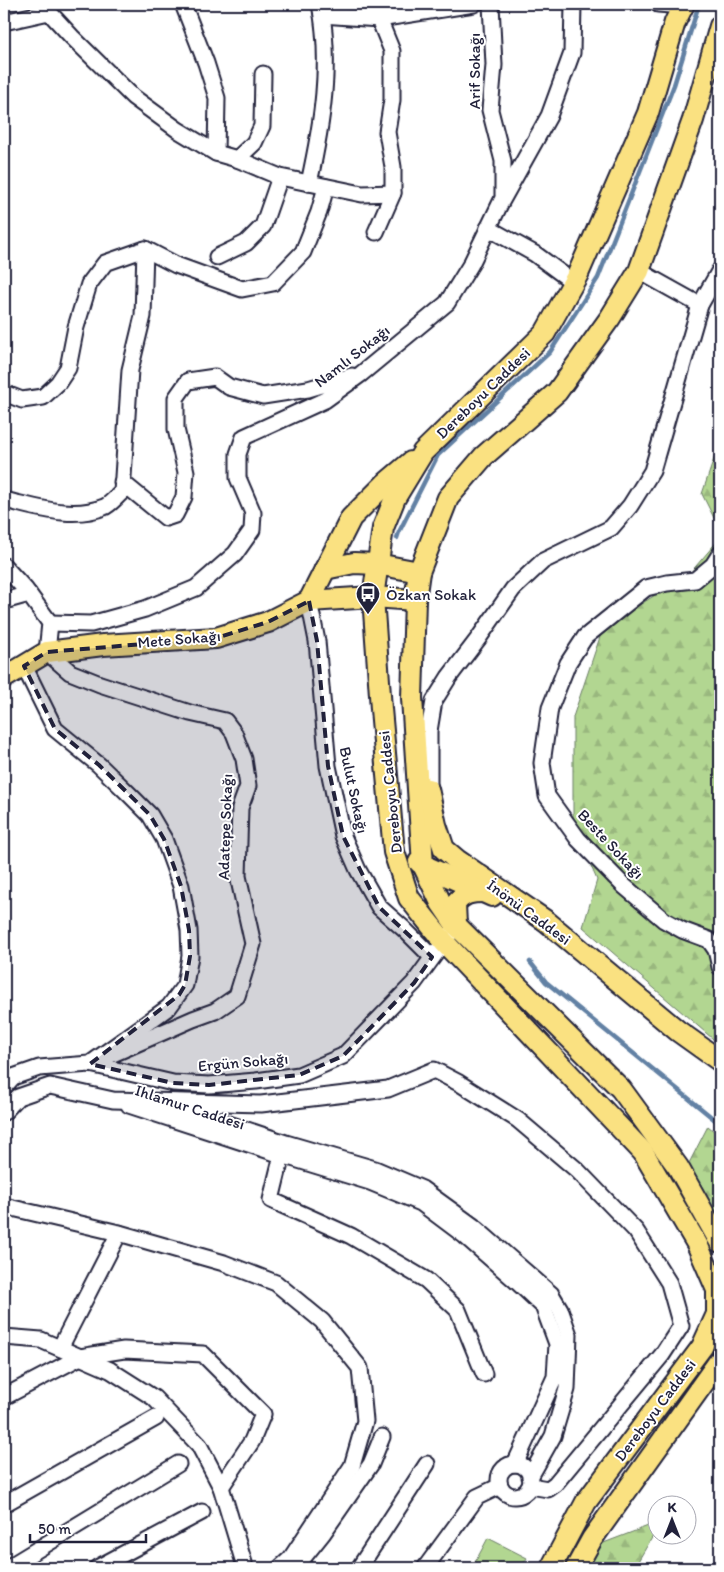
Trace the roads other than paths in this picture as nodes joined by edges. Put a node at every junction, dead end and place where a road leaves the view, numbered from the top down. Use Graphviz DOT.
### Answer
graph roads {
  1 [pos="183,4"];
  2 [pos="474,4"];
  3 [pos="491,4"];
  4 [pos="573,4"];
  5 [pos="658,4"];
  6 [pos="683,4"];
  7 [pos="321,9"];
  8 [pos="379,19"];
  9 [pos="4,22"];
  10 [pos="720,26"];
  11 [pos="717,52"];
  12 [pos="263,74"];
  13 [pos="216,153"];
  14 [pos="237,159"];
  15 [pos="280,177"];
  16 [pos="310,184"];
  17 [pos="326,187"];
  18 [pos="393,193"];
  19 [pos="503,197"];
  20 [pos="488,228"];
  21 [pos="376,232"];
  22 [pos="145,249"];
  23 [pos="217,257"];
  24 [pos="720,270"];
  25 [pos="639,271"];
  26 [pos="573,282"];
  27 [pos="700,305"];
  28 [pos="361,374"];
  29 [pos="4,393"];
  30 [pos="423,452"];
  31 [pos="122,482"];
  32 [pos="4,500"];
  33 [pos="720,554"];
  34 [pos="377,564"];
  35 [pos="4,566"];
  36 [pos="325,569"];
  37 [pos="420,572"];
  38 [pos="29,594"];
  39 [pos="374,597"];
  40 [pos="415,600"];
  41 [pos="4,601"];
  42 [pos="309,601"];
  43 [pos="50,623"];
  44 [pos="47,652"];
  45 [pos="24,666"];
  46 [pos="4,678"];
  47 [pos="413,716"];
  48 [pos="429,791"];
  49 [pos="393,839"];
  50 [pos="423,865"];
  51 [pos="484,892"];
  52 [pos="546,921"];
  53 [pos="456,925"];
  54 [pos="444,942"];
  55 [pos="432,957"];
  56 [pos="720,967"];
  57 [pos="720,1061"];
  58 [pos="90,1064"];
  59 [pos="4,1087"];
  60 [pos="113,1100"];
  61 [pos="4,1112"];
  62 [pos="282,1155"];
  63 [pos="4,1206"];
  64 [pos="119,1233"];
  65 [pos="720,1242"];
  66 [pos="4,1337"];
  67 [pos="60,1348"];
  68 [pos="80,1357"];
  69 [pos="720,1360"];
  70 [pos="484,1374"];
  71 [pos="4,1396"];
  72 [pos="156,1418"];
  73 [pos="382,1437"];
  74 [pos="178,1464"];
  75 [pos="427,1464"];
  76 [pos="515,1464"];
  77 [pos="530,1481"];
  78 [pos="500,1486"];
  79 [pos="221,1487"];
  80 [pos="4,1504"];
  81 [pos="202,1512"];
  82 [pos="7,1568"];
  83 [pos="98,1568"];
  84 [pos="244,1568"];
  85 [pos="280,1568"];
  86 [pos="295,1568"];
  87 [pos="359,1568"];
  88 [pos="424,1568"];
  89 [pos="551,1568"];
  90 [pos="576,1568"];
  1 -- 13 [label="street"];
  2 -- 8 [label="street"];
  3 -- 19 [label="street, Arif Sokağı"];
  4 -- 19 [label="street, Namlı Sokağı"];
  5 -- 6 [label="street"];
  6 -- 26 [label="main road, Dereboyu Caddesi"];
  7 -- 8 [label="street"];
  7 -- 16 [label="street"];
  8 -- 18 [label="street"];
  9 -- 13 [label="street"];
  10 -- 11 [label="main road, Dereboyu Caddesi"];
  11 -- 25 [label="main road, Dereboyu Caddesi"];
  12 -- 14 [label="street"];
  13 -- 14 [label="street"];
  14 -- 15 [label="street"];
  15 -- 16 [label="street"];
  15 -- 23 [label="street"];
  16 -- 17 [label="street"];
  17 -- 18 [label="street"];
  17 -- 22 [label="street"];
  18 -- 21 [label="street"];
  19 -- 20 [label="street, Namlı Sokağı"];
  20 -- 26 [label="street"];
  20 -- 28 [label="street, Namlı Sokağı"];
  22 -- 29 [label="street"];
  22 -- 31 [label="street"];
  24 -- 27 [label="street"];
  25 -- 27 [label="street"];
  25 -- 37 [label="main road, Dereboyu Caddesi"];
  26 -- 30 [label="main road, Dereboyu Caddesi"];
  27 -- 48 [label="street"];
  28 -- 31 [label="street"];
  28 -- 43 [label="street, Namlı Sokağı"];
  30 -- 34 [label="main road, Dereboyu Caddesi"];
  30 -- 36 [label="main road"];
  31 -- 32 [label="street"];
  33 -- 56 [label="street, Beste Sokağı"];
  34 -- 36 [label="main road"];
  34 -- 37 [label="main road"];
  34 -- 39 [label="main road, Dereboyu Caddesi"];
  35 -- 38 [label="street"];
  36 -- 42 [label="main road"];
  37 -- 40 [label="main road, Dereboyu Caddesi"];
  38 -- 41 [label="street"];
  38 -- 43 [label="street"];
  39 -- 40 [label="main road, Mete Sokağı"];
  39 -- 42 [label="main road, Mete Sokağı"];
  39 -- 49 [label="main road, Dereboyu Caddesi"];
  40 -- 47 [label="main road, Dereboyu Caddesi"];
  42 -- 44 [label="main road, Mete Sokağı"];
  42 -- 55 [label="street, Bulut Sokağı"];
  43 -- 44 [label="street"];
  44 -- 45 [label="main road, Mete Sokağı"];
  44 -- 58 [label="street, Adatepe Sokağı"];
  45 -- 46 [label="main road, Mete Sokağı"];
  45 -- 58 [label="street"];
  47 -- 48 [label="main road, İnönü Caddesi"];
  47 -- 50 [label="main road, Dereboyu Caddesi"];
  48 -- 52 [label="main road, İnönü Caddesi"];
  49 -- 50 [label="main road"];
  49 -- 54 [label="main road, Dereboyu Caddesi"];
  50 -- 51 [label="main road"];
  50 -- 53 [label="main road, Dereboyu Caddesi"];
  51 -- 52 [label="main road"];
  51 -- 53 [label="main road"];
  52 -- 57 [label="main road, İnönü Caddesi"];
  53 -- 54 [label="street, Ergün Sokağı"];
  53 -- 65 [label="main road, Dereboyu Caddesi"];
  54 -- 55 [label="street, Ergün Sokağı"];
  54 -- 89 [label="main road, Dereboyu Caddesi"];
  55 -- 58 [label="street, Ergün Sokağı"];
  58 -- 59 [label="street"];
  60 -- 61 [label="street"];
  60 -- 62 [label="street, Ihlamur Caddesi"];
  60 -- 77 [label="street, Ihlamur Caddesi"];
  60 -- 77 [label="street"];
  62 -- 70 [label="street"];
  62 -- 76 [label="street, Ihlamur Caddesi"];
  63 -- 64 [label="street"];
  64 -- 67 [label="street"];
  64 -- 85 [label="street"];
  66 -- 67 [label="street"];
  67 -- 68 [label="street"];
  68 -- 71 [label="street"];
  68 -- 79 [label="street"];
  68 -- 79 [label="street"];
  69 -- 90 [label="main road, Dereboyu Caddesi"];
  72 -- 80 [label="street"];
  73 -- 86 [label="street"];
  74 -- 82 [label="street"];
  75 -- 87 [label="street"];
  76 -- 77 [label="street"];
  76 -- 78 [label="street"];
  77 -- 78 [label="street"];
  78 -- 88 [label="street"];
  79 -- 84 [label="street"];
  81 -- 83 [label="street"];
}
